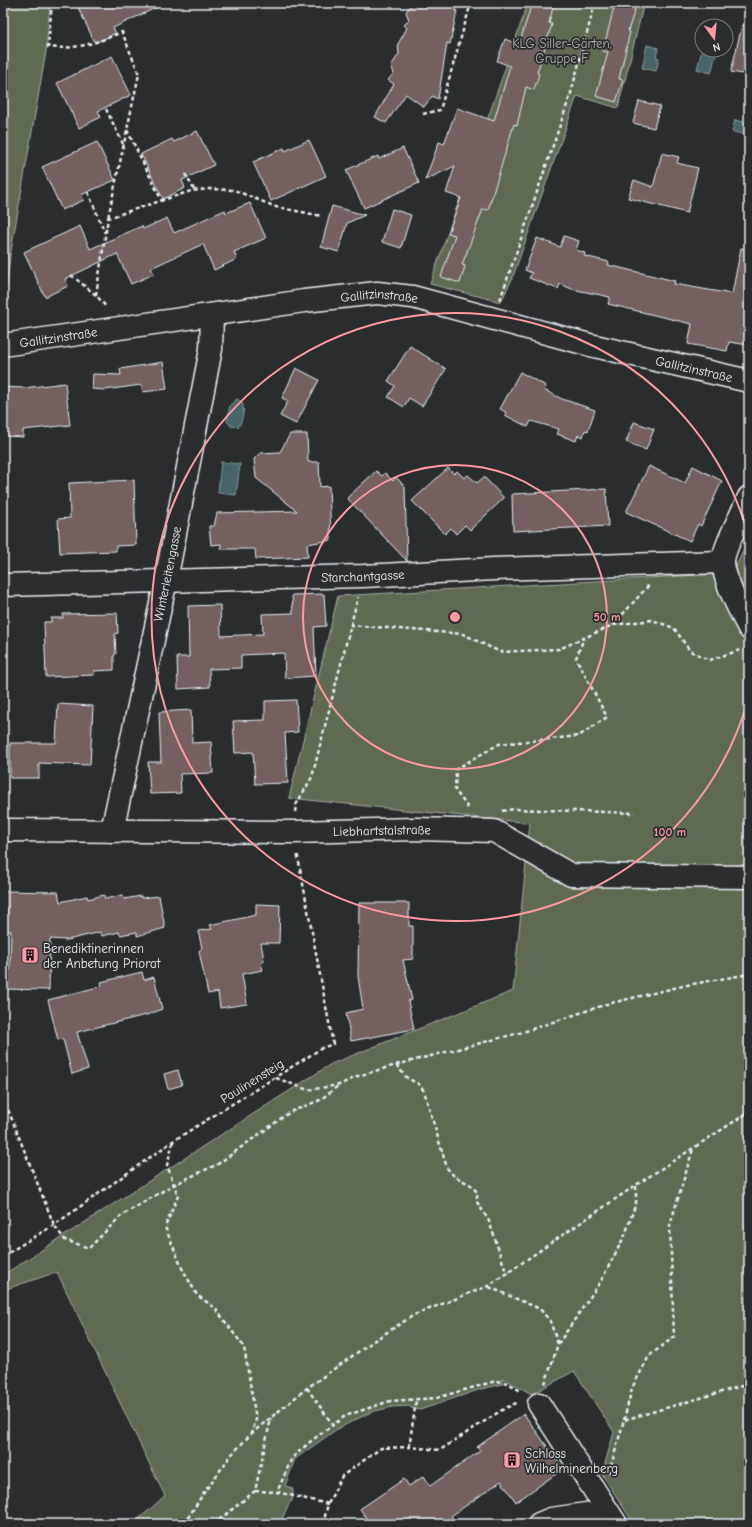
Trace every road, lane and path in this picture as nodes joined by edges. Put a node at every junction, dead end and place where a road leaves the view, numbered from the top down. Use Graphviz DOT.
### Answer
graph roads {
  1 [pos="52,3"];
  2 [pos="471,3"];
  3 [pos="595,3"];
  4 [pos="106,109"];
  5 [pos="423,114"];
  6 [pos="127,130"];
  7 [pos="124,146"];
  8 [pos="185,174"];
  9 [pos="195,191"];
  10 [pos="88,192"];
  11 [pos="162,201"];
  12 [pos="322,216"];
  13 [pos="108,218"];
  14 [pos="105,234"];
  15 [pos="71,275"];
  16 [pos="500,300"];
  17 [pos="212,315"];
  18 [pos="3,344"];
  19 [pos="749,381"];
  20 [pos="749,497"];
  21 [pos="723,562"];
  22 [pos="667,564"];
  23 [pos="363,576"];
  24 [pos="166,580"];
  25 [pos="3,585"];
  26 [pos="350,625"];
  27 [pos="613,625"];
  28 [pos="749,628"];
  29 [pos="584,638"];
  30 [pos="749,646"];
  31 [pos="500,812"];
  32 [pos="635,813"];
  33 [pos="3,830"];
  34 [pos="483,830"];
  35 [pos="112,831"];
  36 [pos="293,832"];
  37 [pos="749,877"];
  38 [pos="749,974"];
  39 [pos="396,1065"];
  40 [pos="276,1078"];
  41 [pos="339,1084"];
  42 [pos="3,1097"];
  43 [pos="749,1112"];
  44 [pos="173,1141"];
  45 [pos="693,1149"];
  46 [pos="174,1185"];
  47 [pos="636,1185"];
  48 [pos="54,1225"];
  49 [pos="3,1256"];
  50 [pos="507,1275"];
  51 [pos="488,1286"];
  52 [pos="558,1344"];
  53 [pos="749,1384"];
  54 [pos="307,1388"];
  55 [pos="416,1401"];
  56 [pos="539,1404"];
  57 [pos="271,1417"];
  58 [pos="624,1420"];
  59 [pos="333,1425"];
  60 [pos="252,1433"];
  61 [pos="410,1447"];
  62 [pos="255,1491"];
  63 [pos="277,1492"];
  64 [pos="328,1504"];
  65 [pos="586,1513"];
  66 [pos="184,1524"];
  67 [pos="214,1524"];
  68 [pos="323,1524"];
  69 [pos="539,1524"];
  70 [pos="607,1524"];
  71 [pos="616,1524"];
  1 -- 6 [label="path"];
  2 -- 5 [label="path"];
  3 -- 16 [label="path"];
  4 -- 7 [label="path"];
  6 -- 7 [label="path"];
  6 -- 11 [label="path"];
  7 -- 13 [label="path"];
  8 -- 9 [label="path"];
  9 -- 11 [label="path"];
  9 -- 12 [label="path"];
  10 -- 14 [label="path"];
  11 -- 13 [label="path"];
  13 -- 14 [label="path"];
  14 -- 15 [label="path"];
  17 -- 18 [label="street, Gallitzinstraße"];
  17 -- 19 [label="street, Gallitzinstraße"];
  17 -- 24 [label="street, Winterleitengasse"];
  20 -- 21 [label="street"];
  21 -- 22 [label="street, Starchantgasse"];
  21 -- 28 [label="street"];
  22 -- 23 [label="street, Starchantgasse"];
  22 -- 27 [label="path"];
  23 -- 24 [label="street, Starchantgasse"];
  23 -- 26 [label="path, Paulinensteig"];
  24 -- 25 [label="street, Starchantgasse"];
  24 -- 35 [label="street, Winterleitengasse"];
  26 -- 29 [label="path"];
  26 -- 36 [label="path, Paulinensteig"];
  27 -- 29 [label="path"];
  27 -- 30 [label="path"];
  29 -- 34 [label="path"];
  31 -- 32 [label="path"];
  33 -- 35 [label="street, Liebhartstalstraße"];
  34 -- 36 [label="street, Liebhartstalstraße"];
  34 -- 37 [label="street, Liebhartstalstraße"];
  35 -- 36 [label="street, Liebhartstalstraße"];
  36 -- 40 [label="path, Paulinensteig"];
  38 -- 39 [label="path"];
  39 -- 41 [label="path"];
  39 -- 50 [label="path"];
  40 -- 41 [label="path"];
  40 -- 44 [label="path, Paulinensteig"];
  41 -- 46 [label="path"];
  42 -- 48 [label="path"];
  43 -- 45 [label="path"];
  44 -- 46 [label="path"];
  44 -- 48 [label="path, Paulinensteig"];
  45 -- 47 [label="path"];
  45 -- 58 [label="path"];
  46 -- 48 [label="path"];
  46 -- 60 [label="path"];
  47 -- 50 [label="path"];
  47 -- 52 [label="path"];
  48 -- 49 [label="path, Paulinensteig"];
  50 -- 51 [label="path"];
  51 -- 52 [label="path"];
  51 -- 54 [label="path"];
  52 -- 56 [label="path"];
  53 -- 58 [label="path"];
  54 -- 57 [label="path"];
  54 -- 59 [label="path"];
  55 -- 56 [label="path"];
  55 -- 59 [label="path"];
  55 -- 61 [label="path"];
  56 -- 61 [label="path"];
  56 -- 65 [label="street"];
  57 -- 60 [label="path"];
  57 -- 62 [label="path"];
  58 -- 65 [label="path"];
  59 -- 63 [label="path"];
  60 -- 66 [label="path"];
  61 -- 64 [label="path"];
  62 -- 63 [label="path"];
  62 -- 67 [label="path"];
  63 -- 64 [label="path"];
  64 -- 68 [label="path"];
  65 -- 69 [label="street"];
  65 -- 70 [label="street"];
  65 -- 71 [label="street"];
}
